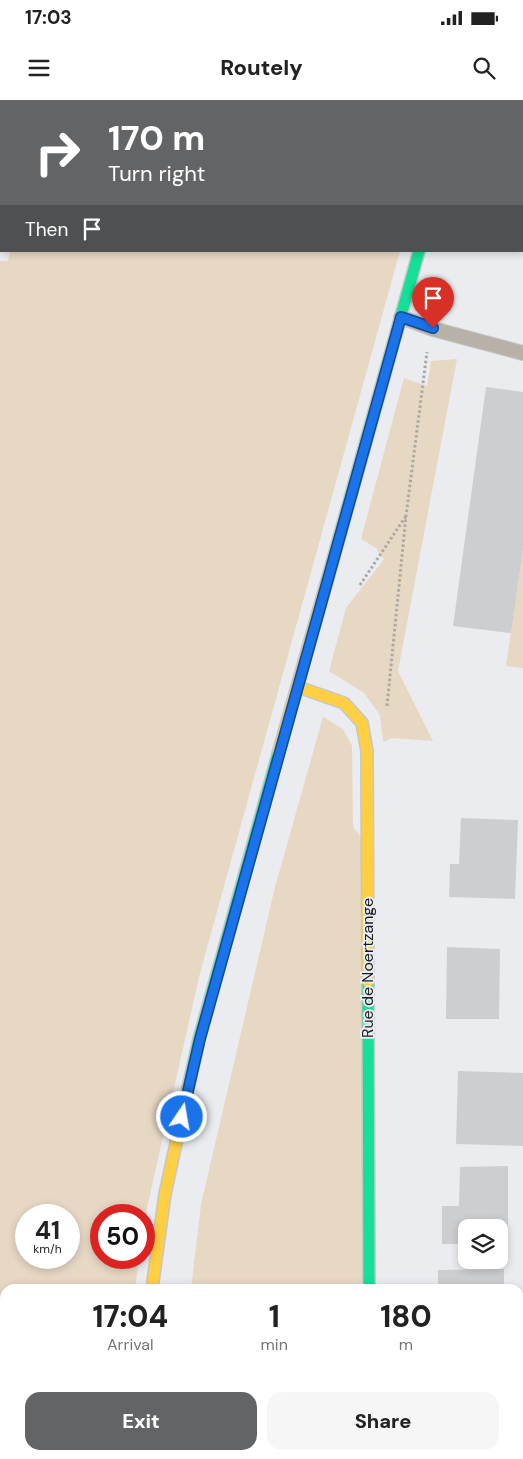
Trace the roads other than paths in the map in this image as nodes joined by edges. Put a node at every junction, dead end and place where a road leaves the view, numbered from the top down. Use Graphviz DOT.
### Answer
graph roads {
  1 [pos="419,252"];
  2 [pos="401,317"];
  3 [pos="523,353"];
  4 [pos="298,687"];
  5 [pos="153,1284"];
  6 [pos="368,1284"];
  1 -- 2 [label="main road"];
  2 -- 3 [label="lane"];
  2 -- 4 [label="main road"];
  4 -- 5 [label="main road"];
  4 -- 6 [label="main road, Rue de Noertzange"];
}
